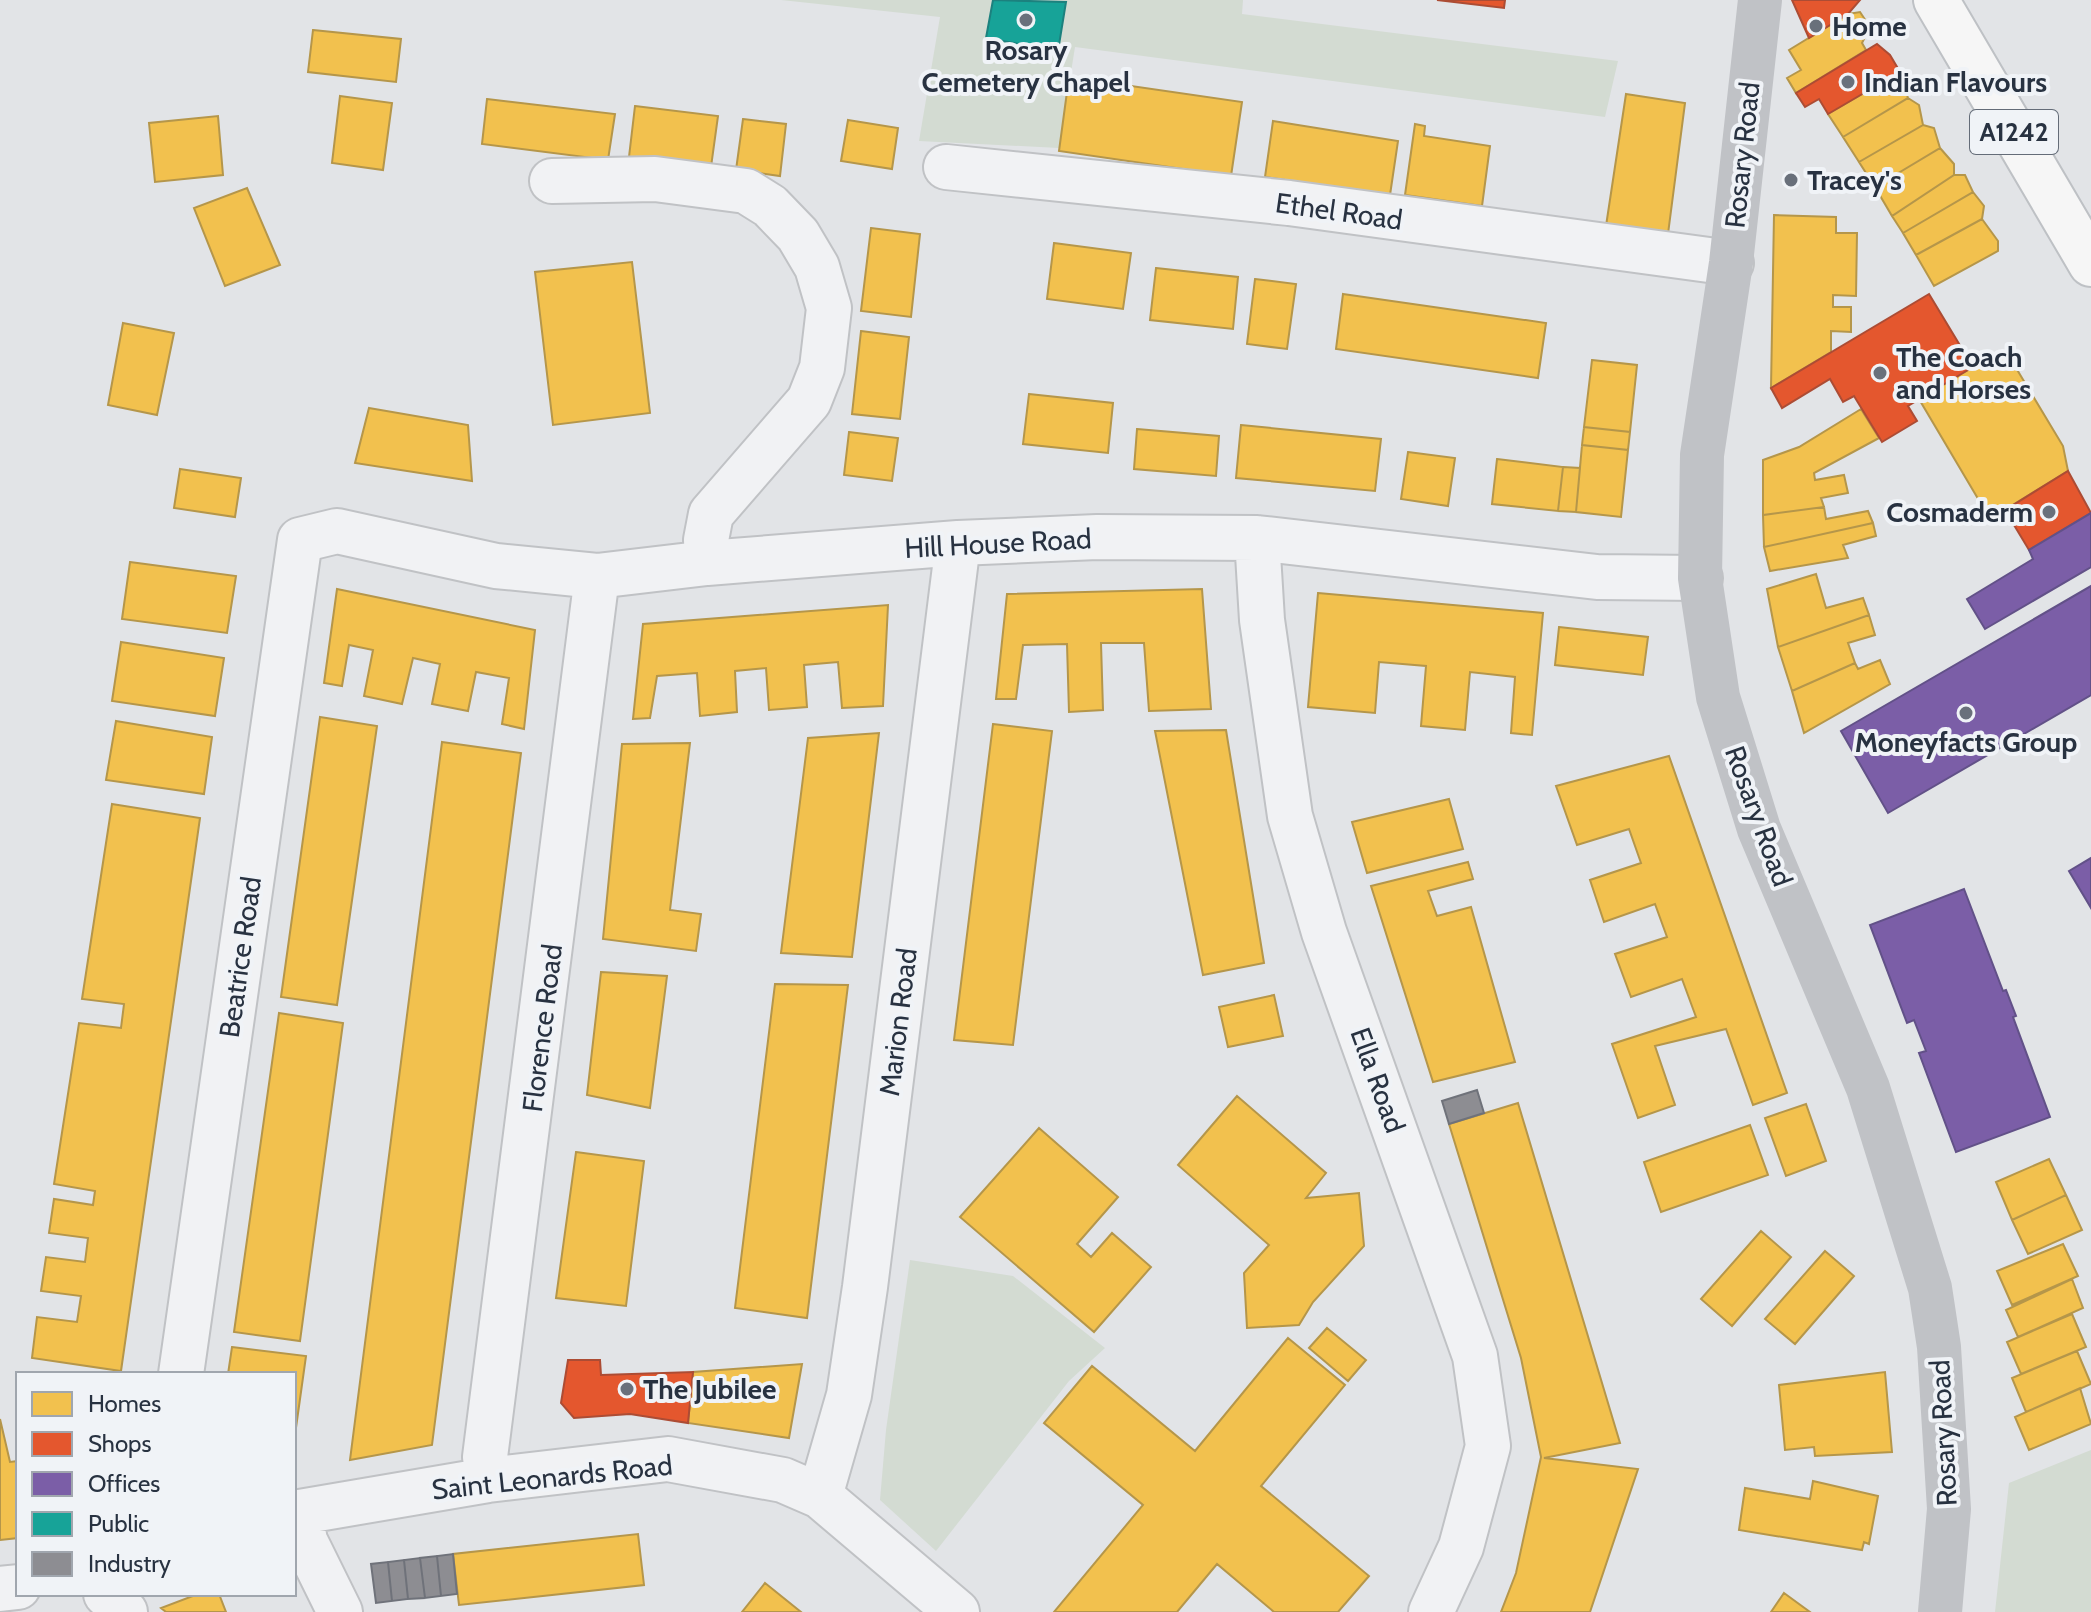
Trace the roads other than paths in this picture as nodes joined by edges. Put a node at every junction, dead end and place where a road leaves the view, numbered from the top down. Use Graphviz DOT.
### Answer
graph roads {
  1 [pos="1760,0"];
  2 [pos="1936,0"];
  3 [pos="946,167"];
  4 [pos="552,181"];
  5 [pos="1731,263"];
  6 [pos="2091,264"];
  7 [pos="1257,538"];
  8 [pos="300,540"];
  9 [pos="958,543"];
  10 [pos="707,563"];
  11 [pos="597,576"];
  12 [pos="1700,578"];
  13 [pos="181,1372"];
  14 [pos="488,1480"];
  15 [pos="820,1496"];
  16 [pos="297,1513"];
  17 [pos="108,1596"];
  18 [pos="125,1612"];
  19 [pos="340,1612"];
  20 [pos="957,1612"];
  21 [pos="1431,1612"];
  22 [pos="1940,1612"];
  1 -- 5 [label="street, Rosary Road"];
  2 -- 6 [label="main road, A1242"];
  3 -- 5 [label="street, Ethel Road"];
  4 -- 10 [label="street"];
  5 -- 12 [label="street, Rosary Road"];
  7 -- 9 [label="street, Hill House Road"];
  7 -- 12 [label="street, Hill House Road"];
  7 -- 21 [label="street, Ella Road"];
  8 -- 11 [label="street, Hill House Road"];
  8 -- 13 [label="street, Beatrice Road"];
  9 -- 10 [label="street, Hill House Road"];
  9 -- 15 [label="street, Marion Road"];
  10 -- 11 [label="street, Hill House Road"];
  11 -- 14 [label="street, Florence Road"];
  12 -- 22 [label="street, Rosary Road"];
  14 -- 15 [label="street, Saint Leonards Road"];
  14 -- 16 [label="street, Saint Leonards Road"];
  15 -- 20 [label="street, Saint Leonards Road"];
  16 -- 19 [label="street"];
  17 -- 18 [label="street"];
}
